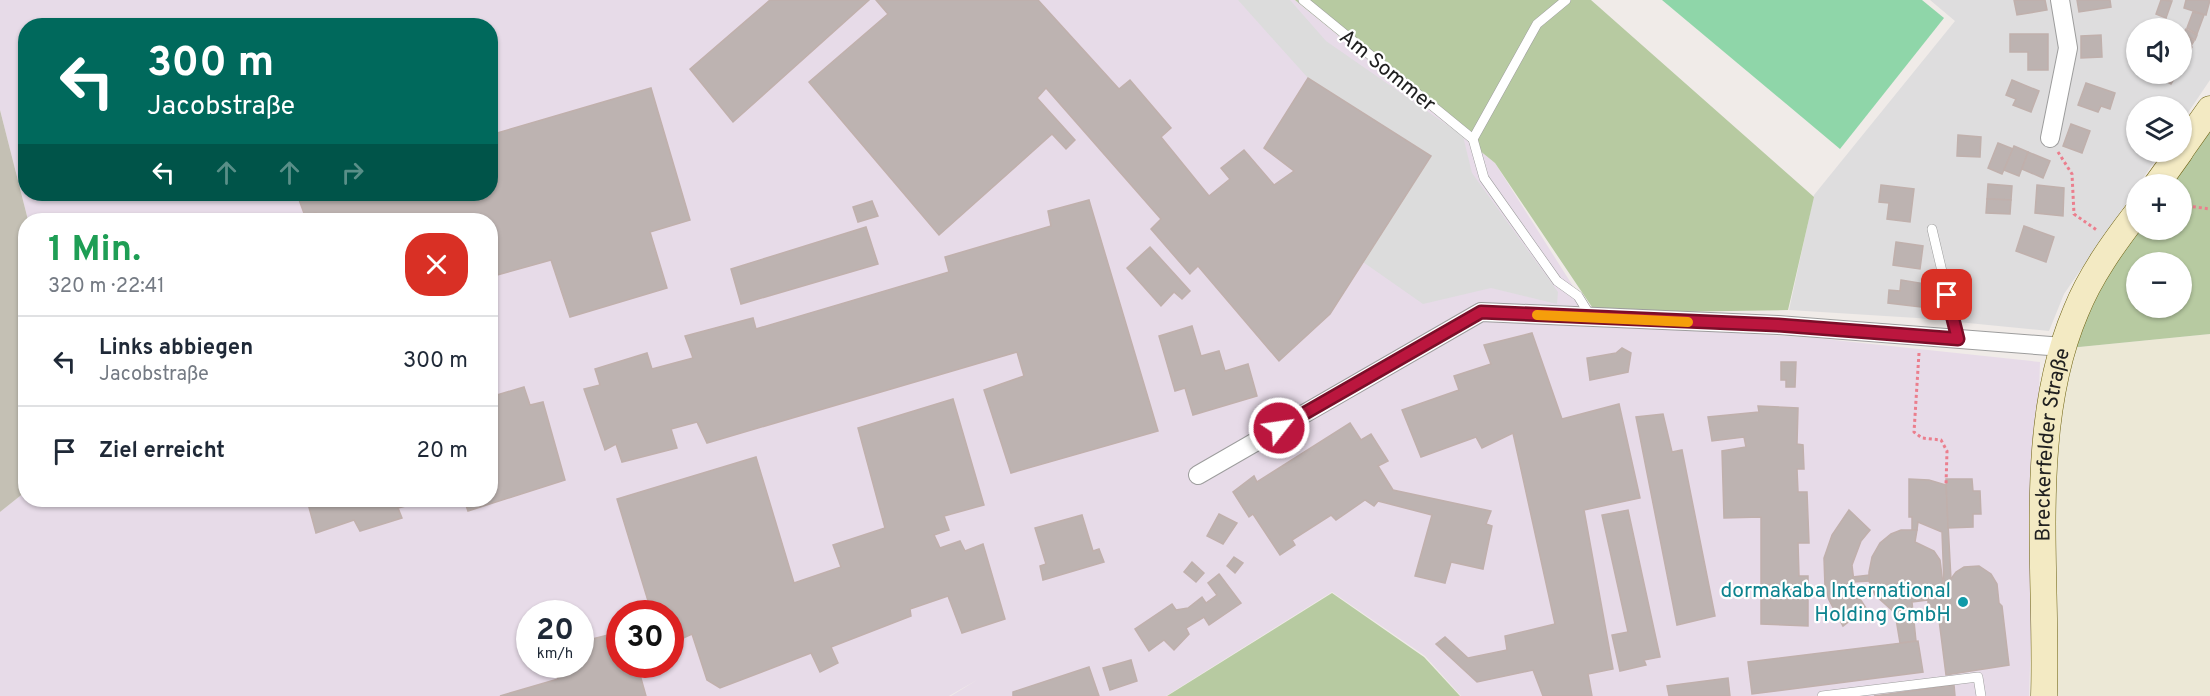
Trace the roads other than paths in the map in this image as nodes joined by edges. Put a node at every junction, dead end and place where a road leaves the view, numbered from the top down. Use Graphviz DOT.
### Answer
graph roads {
  1 [pos="1303,0"];
  2 [pos="1566,0"];
  3 [pos="2060,0"];
  4 [pos="2210,109"];
  5 [pos="2192,135"];
  6 [pos="2050,138"];
  7 [pos="1473,139"];
  8 [pos="1932,229"];
  9 [pos="2126,229"];
  10 [pos="1593,319"];
  11 [pos="1958,339"];
  12 [pos="2063,347"];
  13 [pos="1198,475"];
  14 [pos="1822,696"];
  15 [pos="1981,696"];
  16 [pos="2044,696"];
  1 -- 7 [label="lane, Am Sommer"];
  2 -- 7 [label="lane"];
  3 -- 6 [label="street"];
  4 -- 5 [label="main road"];
  7 -- 10 [label="lane"];
  8 -- 11 [label="lane"];
  9 -- 12 [label="main road, Breckerfelder Straße"];
  10 -- 11 [label="street"];
  10 -- 13 [label="street"];
  11 -- 12 [label="street"];
  12 -- 16 [label="main road, Breckerfelder Straße"];
  14 -- 15 [label="lane"];
}
